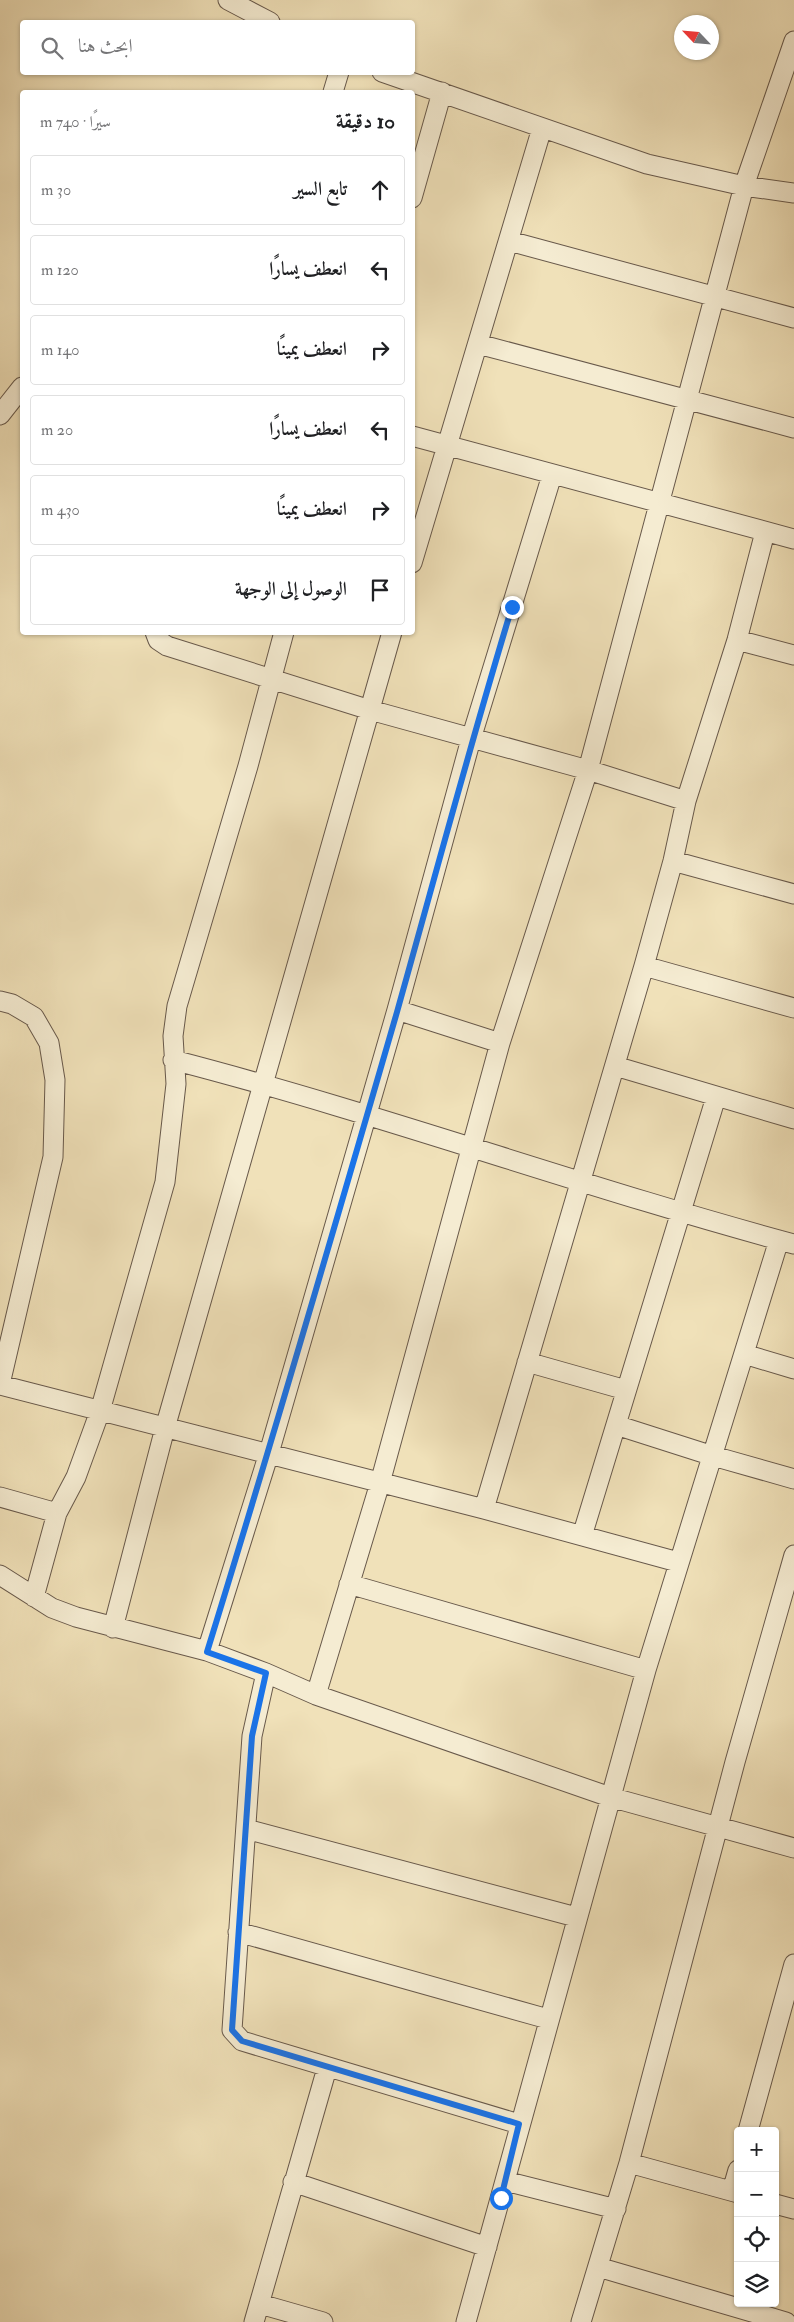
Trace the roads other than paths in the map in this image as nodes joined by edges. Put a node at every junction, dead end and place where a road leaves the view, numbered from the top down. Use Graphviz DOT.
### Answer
graph roads {
  1 [pos="228,0"];
  2 [pos="266,20"];
  3 [pos="794,41"];
  4 [pos="338,75"];
  5 [pos="391,75"];
  6 [pos="334,90"];
  7 [pos="442,92"];
  8 [pos="542,128"];
  9 [pos="744,186"];
  10 [pos="415,187"];
  11 [pos="794,192"];
  12 [pos="509,241"];
  13 [pos="715,298"];
  14 [pos="794,318"];
  15 [pos="478,344"];
  16 [pos="20,390"];
  17 [pos="687,400"];
  18 [pos="0,416"];
  19 [pos="794,428"];
  20 [pos="415,437"];
  21 [pos="446,445"];
  22 [pos="552,474"];
  23 [pos="660,503"];
  24 [pos="765,532"];
  25 [pos="794,539"];
  26 [pos="415,553"];
  27 [pos="156,635"];
  28 [pos="283,635"];
  29 [pos="391,635"];
  30 [pos="737,640"];
  31 [pos="794,655"];
  32 [pos="272,680"];
  33 [pos="370,710"];
  34 [pos="471,739"];
  35 [pos="588,770"];
  36 [pos="686,802"];
  37 [pos="673,861"];
  38 [pos="794,894"];
  39 [pos="644,966"];
  40 [pos="0,1001"];
  41 [pos="794,1008"];
  42 [pos="397,1010"];
  43 [pos="500,1043"];
  44 [pos="173,1060"];
  45 [pos="615,1066"];
  46 [pos="264,1084"];
  47 [pos="716,1097"];
  48 [pos="366,1115"];
  49 [pos="794,1119"];
  50 [pos="471,1148"];
  51 [pos="580,1182"];
  52 [pos="680,1211"];
  53 [pos="786,1242"];
  54 [pos="744,1354"];
  55 [pos="528,1362"];
  56 [pos="794,1369"];
  57 [pos="0,1384"];
  58 [pos="626,1390"];
  59 [pos="100,1411"];
  60 [pos="616,1425"];
  61 [pos="165,1428"];
  62 [pos="269,1453"];
  63 [pos="713,1456"];
  64 [pos="794,1480"];
  65 [pos="380,1483"];
  66 [pos="0,1497"];
  67 [pos="484,1509"];
  68 [pos="56,1513"];
  69 [pos="582,1536"];
  70 [pos="794,1555"];
  71 [pos="678,1562"];
  72 [pos="0,1575"];
  73 [pos="349,1584"];
  74 [pos="34,1597"];
  75 [pos="113,1628"];
  76 [pos="207,1652"];
  77 [pos="646,1670"];
  78 [pos="266,1673"];
  79 [pos="316,1695"];
  80 [pos="610,1796"];
  81 [pos="718,1828"];
  82 [pos="246,1829"];
  83 [pos="794,1848"];
  84 [pos="576,1917"];
  85 [pos="238,1932"];
  86 [pos="794,1964"];
  87 [pos="548,2019"];
  88 [pos="327,2068"];
  89 [pos="519,2124"];
  90 [pos="749,2127"];
  91 [pos="628,2163"];
  92 [pos="293,2182"];
  93 [pos="505,2182"];
  94 [pos="734,2192"];
  95 [pos="779,2205"];
  96 [pos="616,2208"];
  97 [pos="794,2209"];
  98 [pos="487,2247"];
  99 [pos="598,2267"];
  100 [pos="260,2304"];
  101 [pos="254,2322"];
  102 [pos="323,2322"];
  103 [pos="466,2322"];
  104 [pos="581,2322"];
  105 [pos="786,2322"];
  1 -- 2 [label="street"];
  3 -- 9 [label="street"];
  4 -- 6 [label="street"];
  5 -- 7 [label="street"];
  7 -- 8 [label="street"];
  7 -- 10 [label="street"];
  8 -- 9 [label="street"];
  8 -- 12 [label="street"];
  9 -- 11 [label="street"];
  9 -- 13 [label="street"];
  12 -- 13 [label="street"];
  12 -- 15 [label="street"];
  13 -- 14 [label="street"];
  13 -- 17 [label="street"];
  15 -- 17 [label="street"];
  15 -- 21 [label="street"];
  16 -- 18 [label="street"];
  17 -- 19 [label="street"];
  17 -- 23 [label="street"];
  20 -- 21 [label="street"];
  21 -- 22 [label="street"];
  21 -- 26 [label="street"];
  22 -- 23 [label="street"];
  22 -- 34 [label="street"];
  23 -- 24 [label="street"];
  23 -- 35 [label="street"];
  24 -- 25 [label="street"];
  24 -- 30 [label="street"];
  27 -- 32 [label="street"];
  28 -- 32 [label="street"];
  29 -- 33 [label="street"];
  30 -- 31 [label="street"];
  30 -- 36 [label="street"];
  32 -- 33 [label="street"];
  32 -- 44 [label="street"];
  33 -- 34 [label="street"];
  33 -- 46 [label="street"];
  34 -- 35 [label="street"];
  34 -- 42 [label="street"];
  35 -- 36 [label="street"];
  35 -- 43 [label="street"];
  36 -- 37 [label="street"];
  37 -- 38 [label="street"];
  37 -- 39 [label="street"];
  39 -- 41 [label="street"];
  39 -- 45 [label="street"];
  40 -- 57 [label="street"];
  42 -- 43 [label="street"];
  42 -- 48 [label="street"];
  43 -- 50 [label="street"];
  44 -- 46 [label="street"];
  44 -- 59 [label="street"];
  45 -- 47 [label="street"];
  45 -- 51 [label="street"];
  46 -- 48 [label="street"];
  46 -- 61 [label="street"];
  47 -- 49 [label="street"];
  47 -- 52 [label="street"];
  48 -- 50 [label="street"];
  48 -- 62 [label="street"];
  50 -- 51 [label="street"];
  50 -- 65 [label="street"];
  51 -- 52 [label="street"];
  51 -- 55 [label="street"];
  52 -- 53 [label="street"];
  52 -- 58 [label="street"];
  53 -- 54 [label="street"];
  54 -- 56 [label="street"];
  54 -- 63 [label="street"];
  55 -- 58 [label="street"];
  55 -- 67 [label="street"];
  57 -- 59 [label="street"];
  58 -- 60 [label="street"];
  59 -- 61 [label="street"];
  59 -- 68 [label="street"];
  60 -- 63 [label="street"];
  60 -- 69 [label="street"];
  61 -- 62 [label="street"];
  61 -- 75 [label="street"];
  62 -- 65 [label="street"];
  62 -- 76 [label="street"];
  63 -- 64 [label="street"];
  63 -- 71 [label="street"];
  65 -- 67 [label="street"];
  65 -- 73 [label="street"];
  66 -- 68 [label="street"];
  67 -- 69 [label="street"];
  68 -- 74 [label="street"];
  69 -- 71 [label="street"];
  70 -- 81 [label="street"];
  71 -- 77 [label="street"];
  72 -- 74 [label="street"];
  73 -- 77 [label="street"];
  73 -- 79 [label="street"];
  74 -- 75 [label="street"];
  75 -- 76 [label="street"];
  76 -- 78 [label="street"];
  77 -- 80 [label="street"];
  78 -- 79 [label="street"];
  78 -- 82 [label="street"];
  79 -- 80 [label="street"];
  80 -- 81 [label="street"];
  80 -- 84 [label="street"];
  81 -- 83 [label="street"];
  81 -- 91 [label="street"];
  82 -- 84 [label="street"];
  82 -- 85 [label="street"];
  84 -- 87 [label="street"];
  85 -- 87 [label="street"];
  85 -- 88 [label="street"];
  86 -- 90 [label="street"];
  87 -- 89 [label="street"];
  88 -- 89 [label="street"];
  88 -- 92 [label="street"];
  89 -- 93 [label="street"];
  91 -- 94 [label="street"];
  91 -- 96 [label="street"];
  92 -- 98 [label="street"];
  92 -- 100 [label="street"];
  93 -- 96 [label="street"];
  93 -- 98 [label="street"];
  95 -- 97 [label="street"];
  96 -- 99 [label="street"];
  98 -- 103 [label="street"];
  99 -- 104 [label="street"];
  99 -- 105 [label="street"];
  100 -- 101 [label="street"];
  100 -- 102 [label="street"];
}
